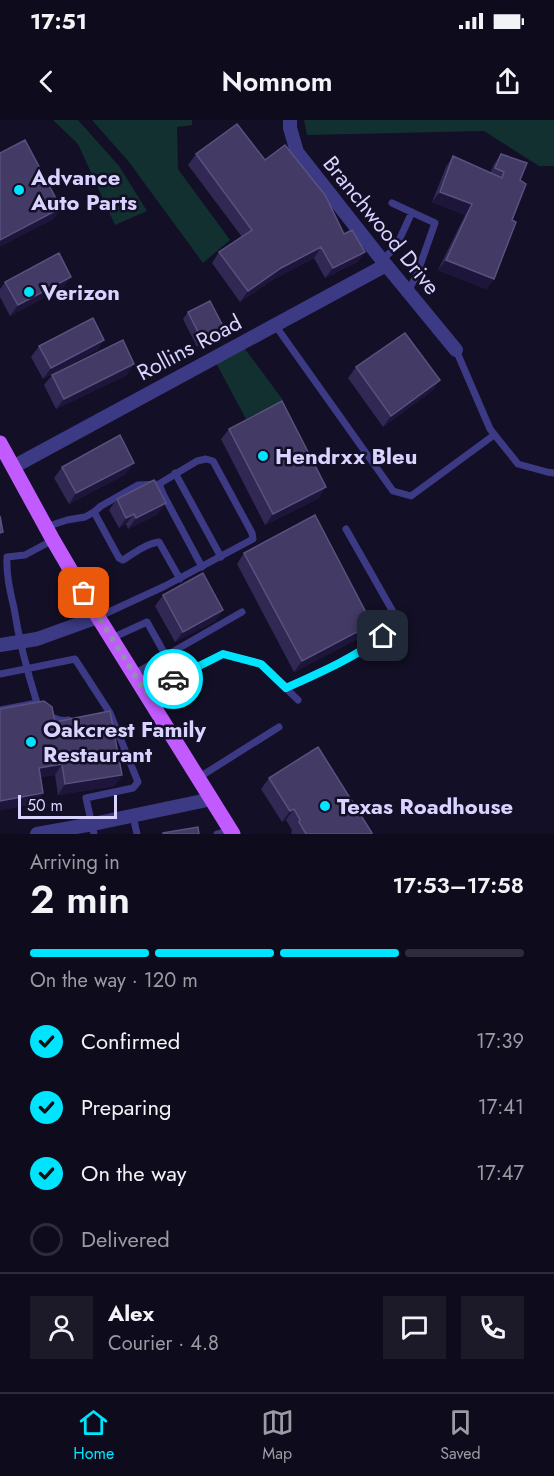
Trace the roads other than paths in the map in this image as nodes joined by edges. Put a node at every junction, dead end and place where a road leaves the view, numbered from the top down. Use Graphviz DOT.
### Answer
graph roads {
  1 [pos="290,120"];
  2 [pos="392,203"];
  3 [pos="412,212"];
  4 [pos="384,262"];
  5 [pos="408,292"];
  6 [pos="275,325"];
  7 [pos="456,350"];
  8 [pos="494,435"];
  9 [pos="2,450"];
  10 [pos="13,467"];
  11 [pos="176,473"];
  12 [pos="554,473"];
  13 [pos="159,484"];
  14 [pos="94,512"];
  15 [pos="346,529"];
  16 [pos="49,534"];
  17 [pos="3,556"];
  18 [pos="221,557"];
  19 [pos="202,567"];
  20 [pos="180,579"];
  21 [pos="242,612"];
  22 [pos="98,617"];
  23 [pos="111,639"];
  24 [pos="20,642"];
  25 [pos="0,645"];
  26 [pos="166,656"];
  27 [pos="26,669"];
  28 [pos="0,674"];
  29 [pos="134,674"];
  30 [pos="286,688"];
  31 [pos="146,693"];
  32 [pos="298,700"];
  33 [pos="37,702"];
  34 [pos="0,710"];
  35 [pos="110,713"];
  36 [pos="98,715"];
  37 [pos="75,719"];
  38 [pos="279,727"];
  39 [pos="198,778"];
  40 [pos="212,799"];
  41 [pos="133,816"];
  42 [pos="93,829"];
  43 [pos="227,833"];
  44 [pos="39,834"];
  45 [pos="137,834"];
  1 -- 4 [label="street, Branchwood Drive"];
  2 -- 3 [label="lane"];
  3 -- 4 [label="lane"];
  3 -- 5 [label="lane"];
  4 -- 5 [label="street, Branchwood Drive"];
  4 -- 6 [label="street, Rollins Road"];
  5 -- 7 [label="street, Branchwood Drive"];
  6 -- 8 [label="lane"];
  6 -- 10 [label="street, Rollins Road"];
  7 -- 8 [label="lane"];
  8 -- 12 [label="lane"];
  9 -- 10 [label="main road"];
  10 -- 16 [label="main road"];
  11 -- 13 [label="lane"];
  11 -- 18 [label="lane"];
  11 -- 18 [label="lane"];
  13 -- 14 [label="lane"];
  13 -- 19 [label="lane"];
  14 -- 16 [label="lane"];
  14 -- 20 [label="lane"];
  15 -- 30 [label="lane"];
  16 -- 17 [label="lane"];
  16 -- 22 [label="main road"];
  17 -- 24 [label="lane"];
  18 -- 19 [label="lane"];
  19 -- 20 [label="lane"];
  20 -- 22 [label="lane"];
  21 -- 26 [label="lane"];
  22 -- 23 [label="main road"];
  22 -- 24 [label="street"];
  23 -- 26 [label="lane"];
  23 -- 29 [label="main road"];
  24 -- 25 [label="street"];
  24 -- 27 [label="lane"];
  26 -- 29 [label="lane"];
  27 -- 28 [label="lane"];
  27 -- 33 [label="lane"];
  27 -- 35 [label="lane"];
  29 -- 31 [label="main road"];
  30 -- 31 [label="lane"];
  30 -- 32 [label="lane"];
  31 -- 39 [label="main road"];
  33 -- 34 [label="lane"];
  33 -- 37 [label="lane"];
  35 -- 36 [label="lane"];
  35 -- 42 [label="lane"];
  38 -- 39 [label="lane"];
  39 -- 40 [label="main road"];
  40 -- 41 [label="street"];
  40 -- 43 [label="main road"];
  41 -- 42 [label="street"];
  41 -- 45 [label="lane"];
  42 -- 44 [label="street"];
}
